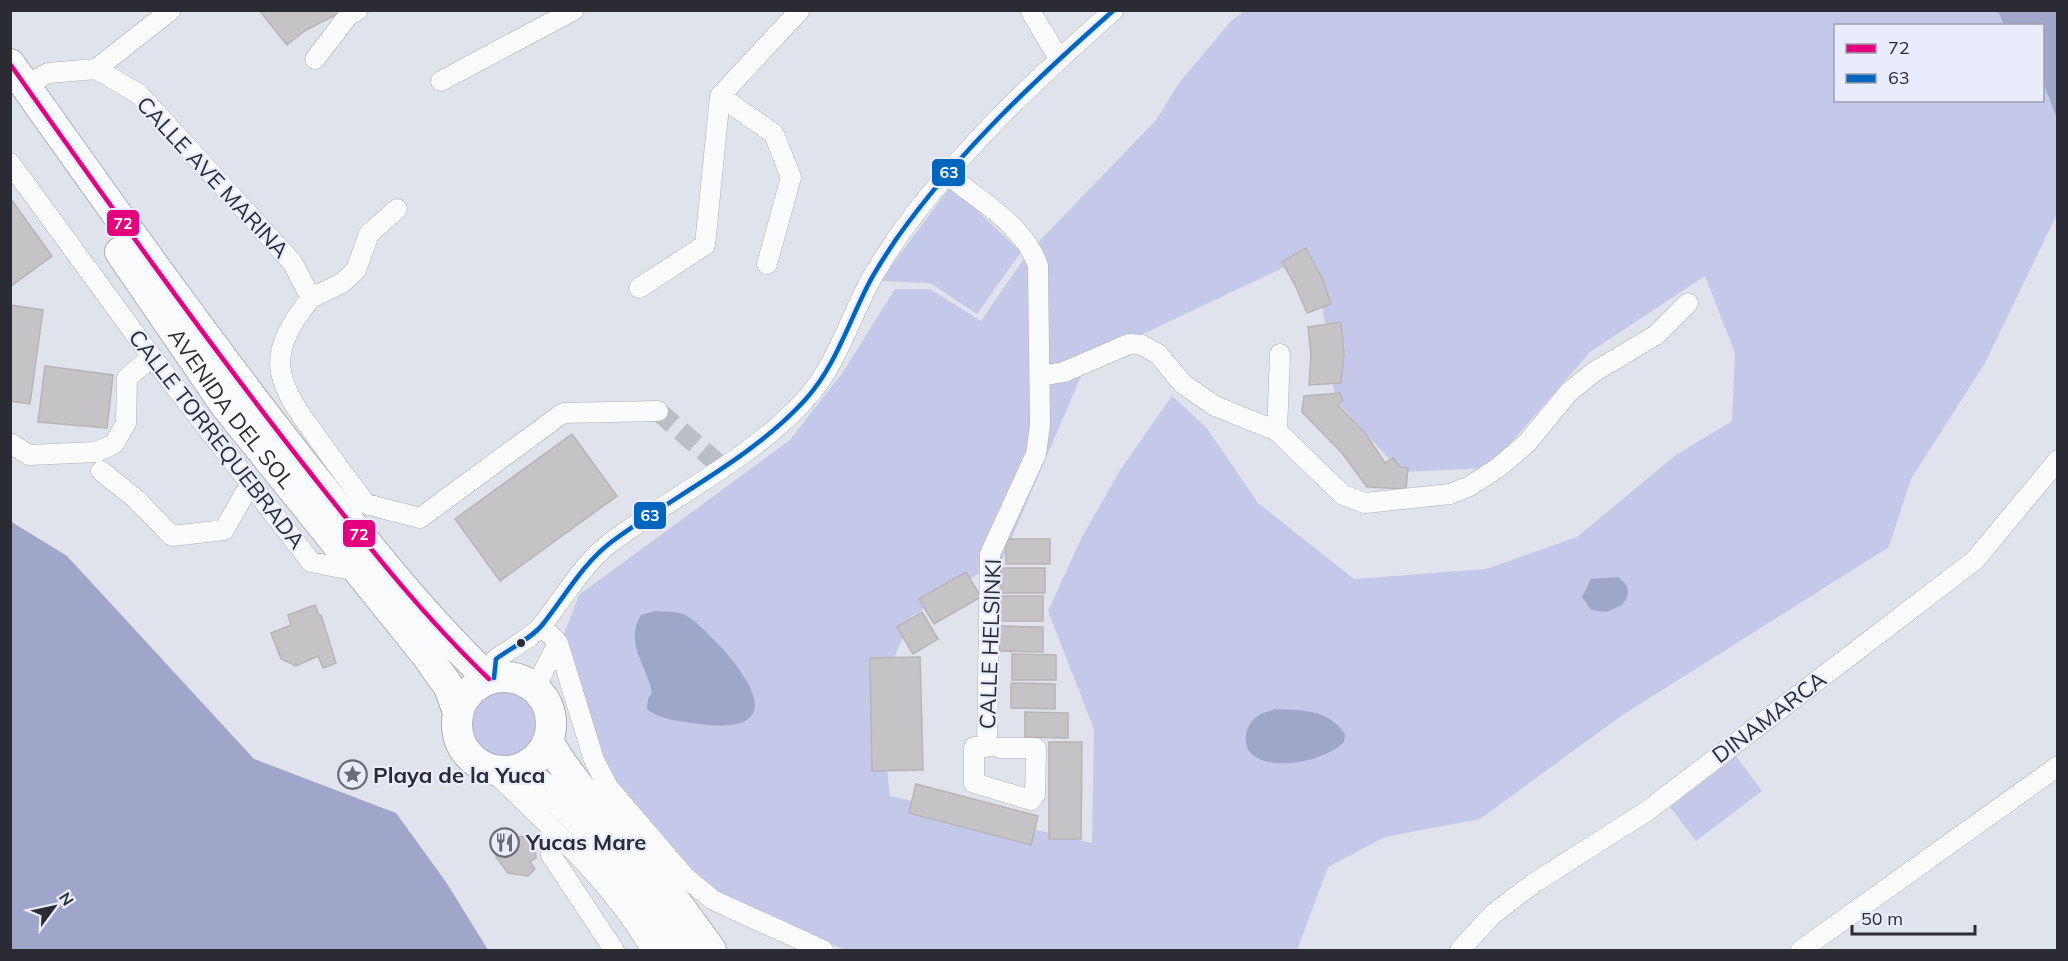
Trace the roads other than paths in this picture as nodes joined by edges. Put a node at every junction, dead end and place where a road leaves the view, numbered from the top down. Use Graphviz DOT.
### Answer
graph roads {
  1 [pos="171,10"];
  2 [pos="358,10"];
  3 [pos="574,10"];
  4 [pos="800,10"];
  5 [pos="1030,10"];
  6 [pos="1114,10"];
  7 [pos="10,48"];
  8 [pos="315,59"];
  9 [pos="1059,59"];
  10 [pos="96,69"];
  11 [pos="441,81"];
  12 [pos="17,82"];
  13 [pos="720,96"];
  14 [pos="10,163"];
  15 [pos="948,175"];
  16 [pos="397,209"];
  17 [pos="767,264"];
  18 [pos="639,288"];
  19 [pos="311,298"];
  20 [pos="1688,303"];
  21 [pos="1280,354"];
  22 [pos="152,357"];
  23 [pos="1040,376"];
  24 [pos="658,411"];
  25 [pos="1277,431"];
  26 [pos="10,443"];
  27 [pos="2058,460"];
  28 [pos="101,471"];
  29 [pos="253,486"];
  30 [pos="358,514"];
  31 [pos="357,571"];
  32 [pos="542,626"];
  33 [pos="558,643"];
  34 [pos="491,679"];
  35 [pos="535,688"];
  36 [pos="458,712"];
  37 [pos="549,741"];
  38 [pos="999,748"];
  39 [pos="2058,766"];
  40 [pos="504,770"];
  41 [pos="551,828"];
  42 [pos="614,951"];
  43 [pos="651,951"];
  44 [pos="679,951"];
  45 [pos="711,951"];
  46 [pos="823,951"];
  47 [pos="1460,951"];
  48 [pos="1801,951"];
  1 -- 10 [label="street"];
  2 -- 8 [label="street"];
  3 -- 11 [label="street"];
  4 -- 13 [label="street"];
  5 -- 9 [label="street"];
  6 -- 9 [label="street"];
  7 -- 12 [label="main road"];
  9 -- 15 [label="street"];
  10 -- 12 [label="street"];
  10 -- 19 [label="street, CALLE AVE MARINA"];
  12 -- 30 [label="main road, AVENIDA DEL SOL"];
  12 -- 31 [label="main road, AVENIDA DEL SOL"];
  13 -- 17 [label="street"];
  13 -- 18 [label="street"];
  14 -- 22 [label="street, CALLE TORREQUEBRADA"];
  15 -- 23 [label="street, CALLE HELSINKI"];
  15 -- 32 [label="street"];
  16 -- 19 [label="street"];
  19 -- 30 [label="street"];
  20 -- 25 [label="street"];
  21 -- 25 [label="street"];
  22 -- 26 [label="street"];
  22 -- 29 [label="street, CALLE TORREQUEBRADA"];
  23 -- 25 [label="street"];
  23 -- 38 [label="street, CALLE HELSINKI"];
  24 -- 30 [label="street"];
  27 -- 47 [label="street, DINAMARCA"];
  28 -- 29 [label="street"];
  29 -- 31 [label="street, CALLE TORREQUEBRADA"];
  30 -- 34 [label="main road, AVENIDA DEL SOL"];
  31 -- 36 [label="main road, AVENIDA DEL SOL"];
  32 -- 33 [label="street"];
  32 -- 34 [label="street"];
  33 -- 35 [label="street"];
  33 -- 46 [label="street"];
  34 -- 35 [label="main road"];
  34 -- 36 [label="main road"];
  35 -- 37 [label="main road"];
  36 -- 40 [label="main road"];
  37 -- 40 [label="main road"];
  37 -- 45 [label="main road"];
  39 -- 48 [label="street"];
  40 -- 41 [label="street"];
  40 -- 44 [label="main road"];
  41 -- 42 [label="street"];
  41 -- 43 [label="street"];
}
